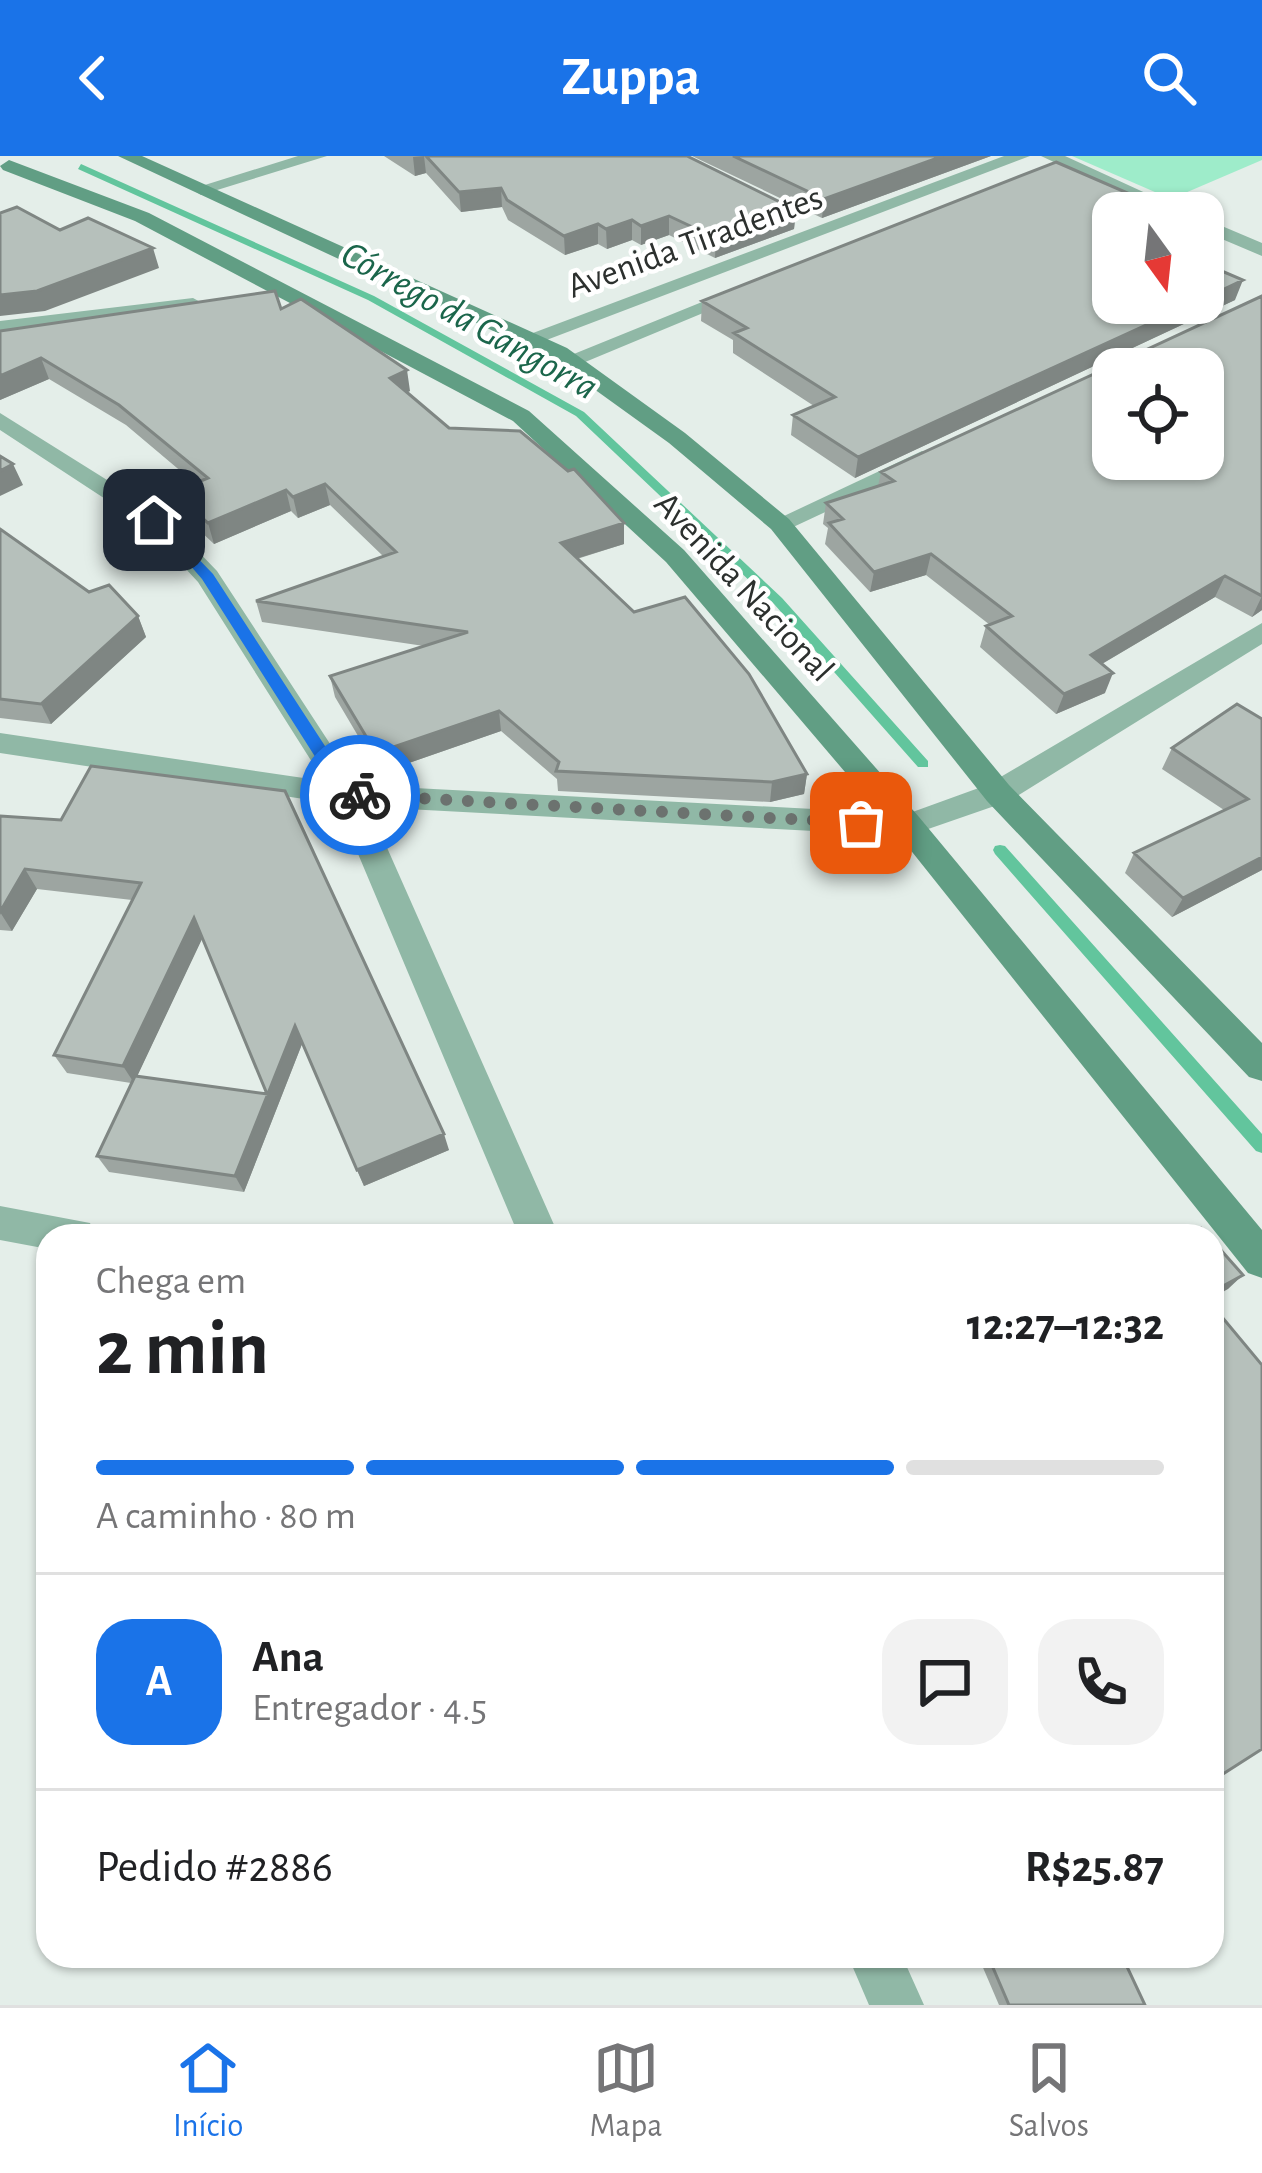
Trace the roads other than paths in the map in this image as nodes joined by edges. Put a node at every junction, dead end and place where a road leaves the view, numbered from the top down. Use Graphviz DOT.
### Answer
graph roads {
  1 [pos="127,156"];
  2 [pos="318,156"];
  3 [pos="1021,156"];
  4 [pos="19,162"];
  5 [pos="1054,164"];
  6 [pos="201,189"];
  7 [pos="1125,192"];
  8 [pos="1224,233"];
  9 [pos="1262,250"];
  10 [pos="765,284"];
  11 [pos="286,293"];
  12 [pos="0,328"];
  13 [pos="528,339"];
  14 [pos="570,360"];
  15 [pos="0,420"];
  16 [pos="947,446"];
  17 [pos="780,524"];
  18 [pos="1262,632"];
  19 [pos="0,742"];
  20 [pos="348,795"];
  21 [pos="990,796"];
  22 [pos="921,821"];
  23 [pos="1262,1066"];
  24 [pos="0,1223"];
  25 [pos="534,1224"];
  26 [pos="36,1229"];
  27 [pos="1262,1260"];
  28 [pos="880,1968"];
  29 [pos="897,2005"];
  1 -- 6 [label="street, Avenida Nacional"];
  2 -- 6 [label="street"];
  3 -- 13 [label="street, Avenida Tiradentes"];
  4 -- 11 [label="street, Avenida Nacional"];
  5 -- 7 [label="street"];
  6 -- 13 [label="street, Avenida Nacional"];
  8 -- 9 [label="street"];
  10 -- 14 [label="street, Avenida Tiradentes"];
  11 -- 12 [label="street"];
  11 -- 22 [label="street, Avenida Nacional"];
  13 -- 14 [label="street, Avenida Nacional"];
  14 -- 17 [label="street, Avenida Nacional"];
  15 -- 20 [label="street"];
  16 -- 17 [label="street"];
  17 -- 21 [label="street, Avenida Nacional"];
  18 -- 21 [label="street"];
  19 -- 20 [label="street"];
  20 -- 22 [label="street"];
  20 -- 25 [label="street"];
  21 -- 22 [label="street"];
  21 -- 23 [label="street, Avenida Nacional"];
  22 -- 27 [label="street, Avenida Nacional"];
  24 -- 26 [label="street"];
  28 -- 29 [label="street"];
}
